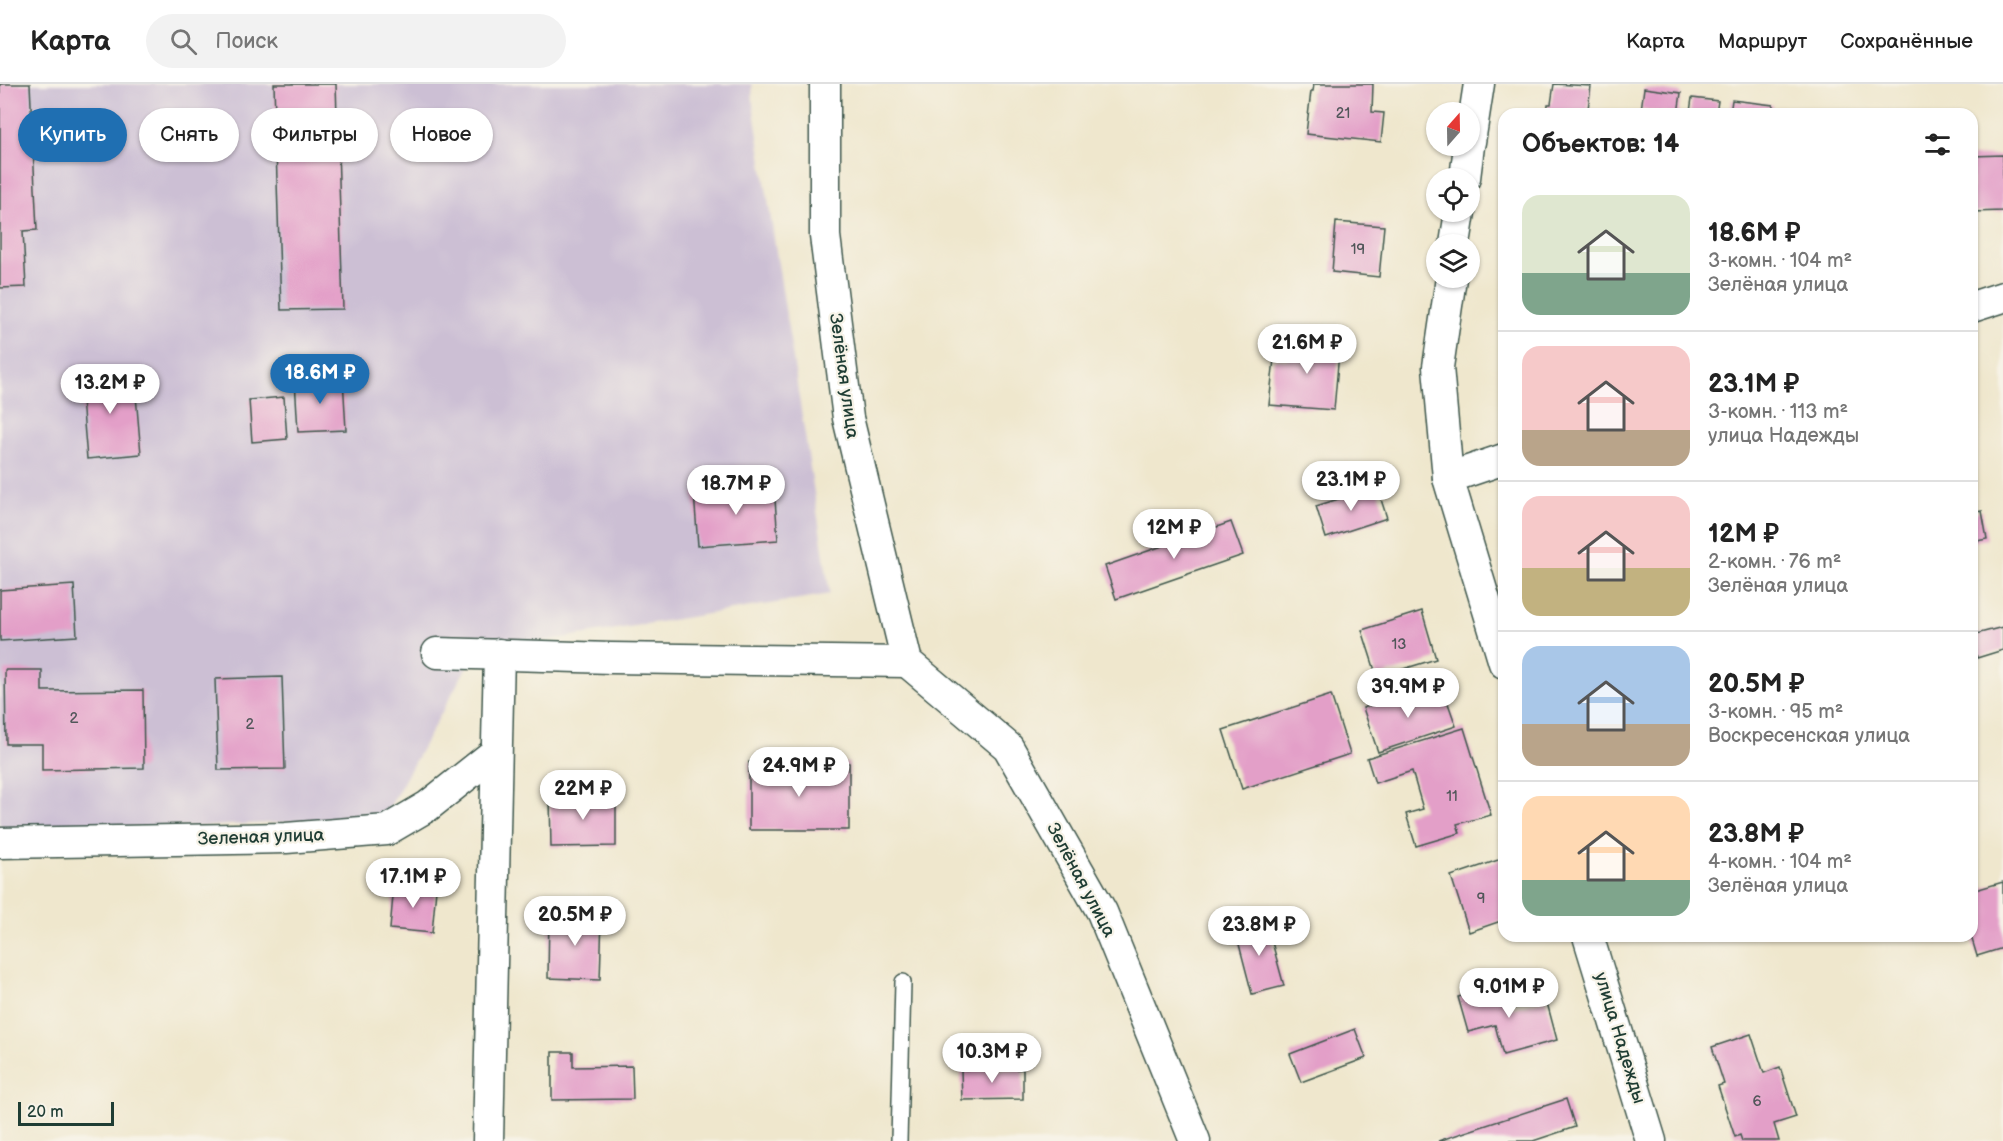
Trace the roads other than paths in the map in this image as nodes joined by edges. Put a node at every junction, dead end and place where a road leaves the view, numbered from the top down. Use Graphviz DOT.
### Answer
graph roads {
  1 [pos="825,84"];
  2 [pos="1479,84"];
  3 [pos="1476,102"];
  4 [pos="1449,288"];
  5 [pos="2003,297"];
  6 [pos="1978,305"];
  7 [pos="1498,461"];
  8 [pos="1448,478"];
  9 [pos="1498,643"];
  10 [pos="437,653"];
  11 [pos="498,654"];
  12 [pos="907,662"];
  13 [pos="496,752"];
  14 [pos="0,843"];
  15 [pos="1590,942"];
  16 [pos="903,982"];
  17 [pos="488,1141"];
  18 [pos="899,1141"];
  19 [pos="1196,1141"];
  20 [pos="1651,1141"];
  1 -- 12 [label="street, Зелёная улица"];
  2 -- 3 [label="street"];
  4 -- 8 [label="street"];
  5 -- 6 [label="street"];
  7 -- 8 [label="street"];
  8 -- 9 [label="street"];
  10 -- 11 [label="street"];
  11 -- 12 [label="street"];
  11 -- 13 [label="street"];
  12 -- 19 [label="street, Зелёная улица"];
  13 -- 14 [label="street, Зеленая улица"];
  13 -- 17 [label="street"];
  15 -- 20 [label="street, улица Надежды"];
  16 -- 18 [label="lane"];
}
